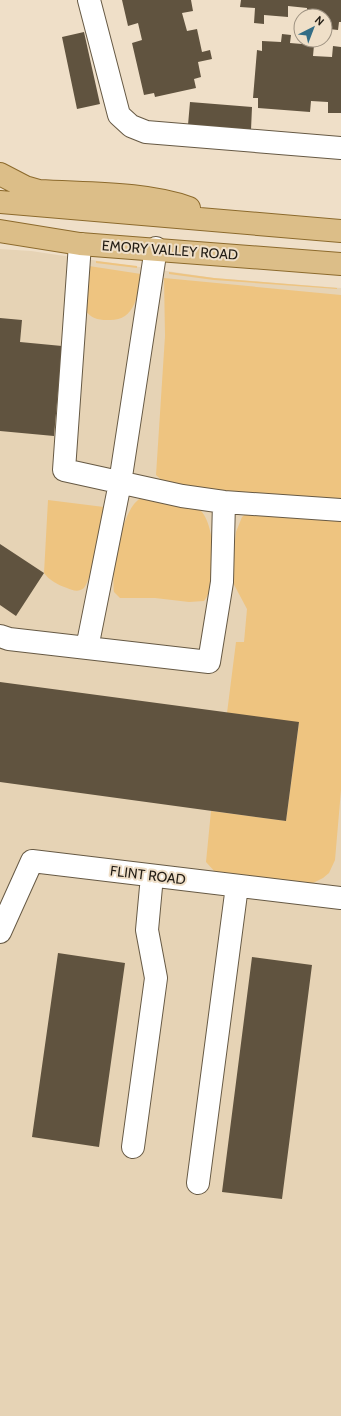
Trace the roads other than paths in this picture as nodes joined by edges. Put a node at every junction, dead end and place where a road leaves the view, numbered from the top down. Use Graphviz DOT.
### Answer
graph roads {
  1 [pos="89,0"];
  2 [pos="341,148"];
  3 [pos="0,174"];
  4 [pos="0,202"];
  5 [pos="223,222"];
  6 [pos="0,231"];
  7 [pos="341,231"];
  8 [pos="0,241"];
  9 [pos="80,244"];
  10 [pos="156,248"];
  11 [pos="341,264"];
  12 [pos="120,483"];
  13 [pos="224,502"];
  14 [pos="341,510"];
  15 [pos="0,636"];
  16 [pos="87,648"];
  17 [pos="152,876"];
  18 [pos="237,886"];
  19 [pos="341,898"];
  20 [pos="0,932"];
  21 [pos="133,1148"];
  22 [pos="198,1183"];
  1 -- 2 [label="street"];
  3 -- 5 [label="main road"];
  4 -- 5 [label="main road"];
  5 -- 7 [label="main road"];
  6 -- 9 [label="main road, EMORY VALLEY ROAD"];
  8 -- 9 [label="main road"];
  9 -- 10 [label="main road, EMORY VALLEY ROAD"];
  9 -- 12 [label="street"];
  10 -- 11 [label="main road, EMORY VALLEY ROAD"];
  10 -- 12 [label="street"];
  12 -- 13 [label="street"];
  12 -- 16 [label="street"];
  13 -- 14 [label="street"];
  13 -- 16 [label="street"];
  15 -- 16 [label="street"];
  17 -- 18 [label="street, FLINT ROAD"];
  17 -- 20 [label="street, FLINT ROAD"];
  17 -- 21 [label="street"];
  18 -- 19 [label="street, FLINT ROAD"];
  18 -- 22 [label="street"];
}
